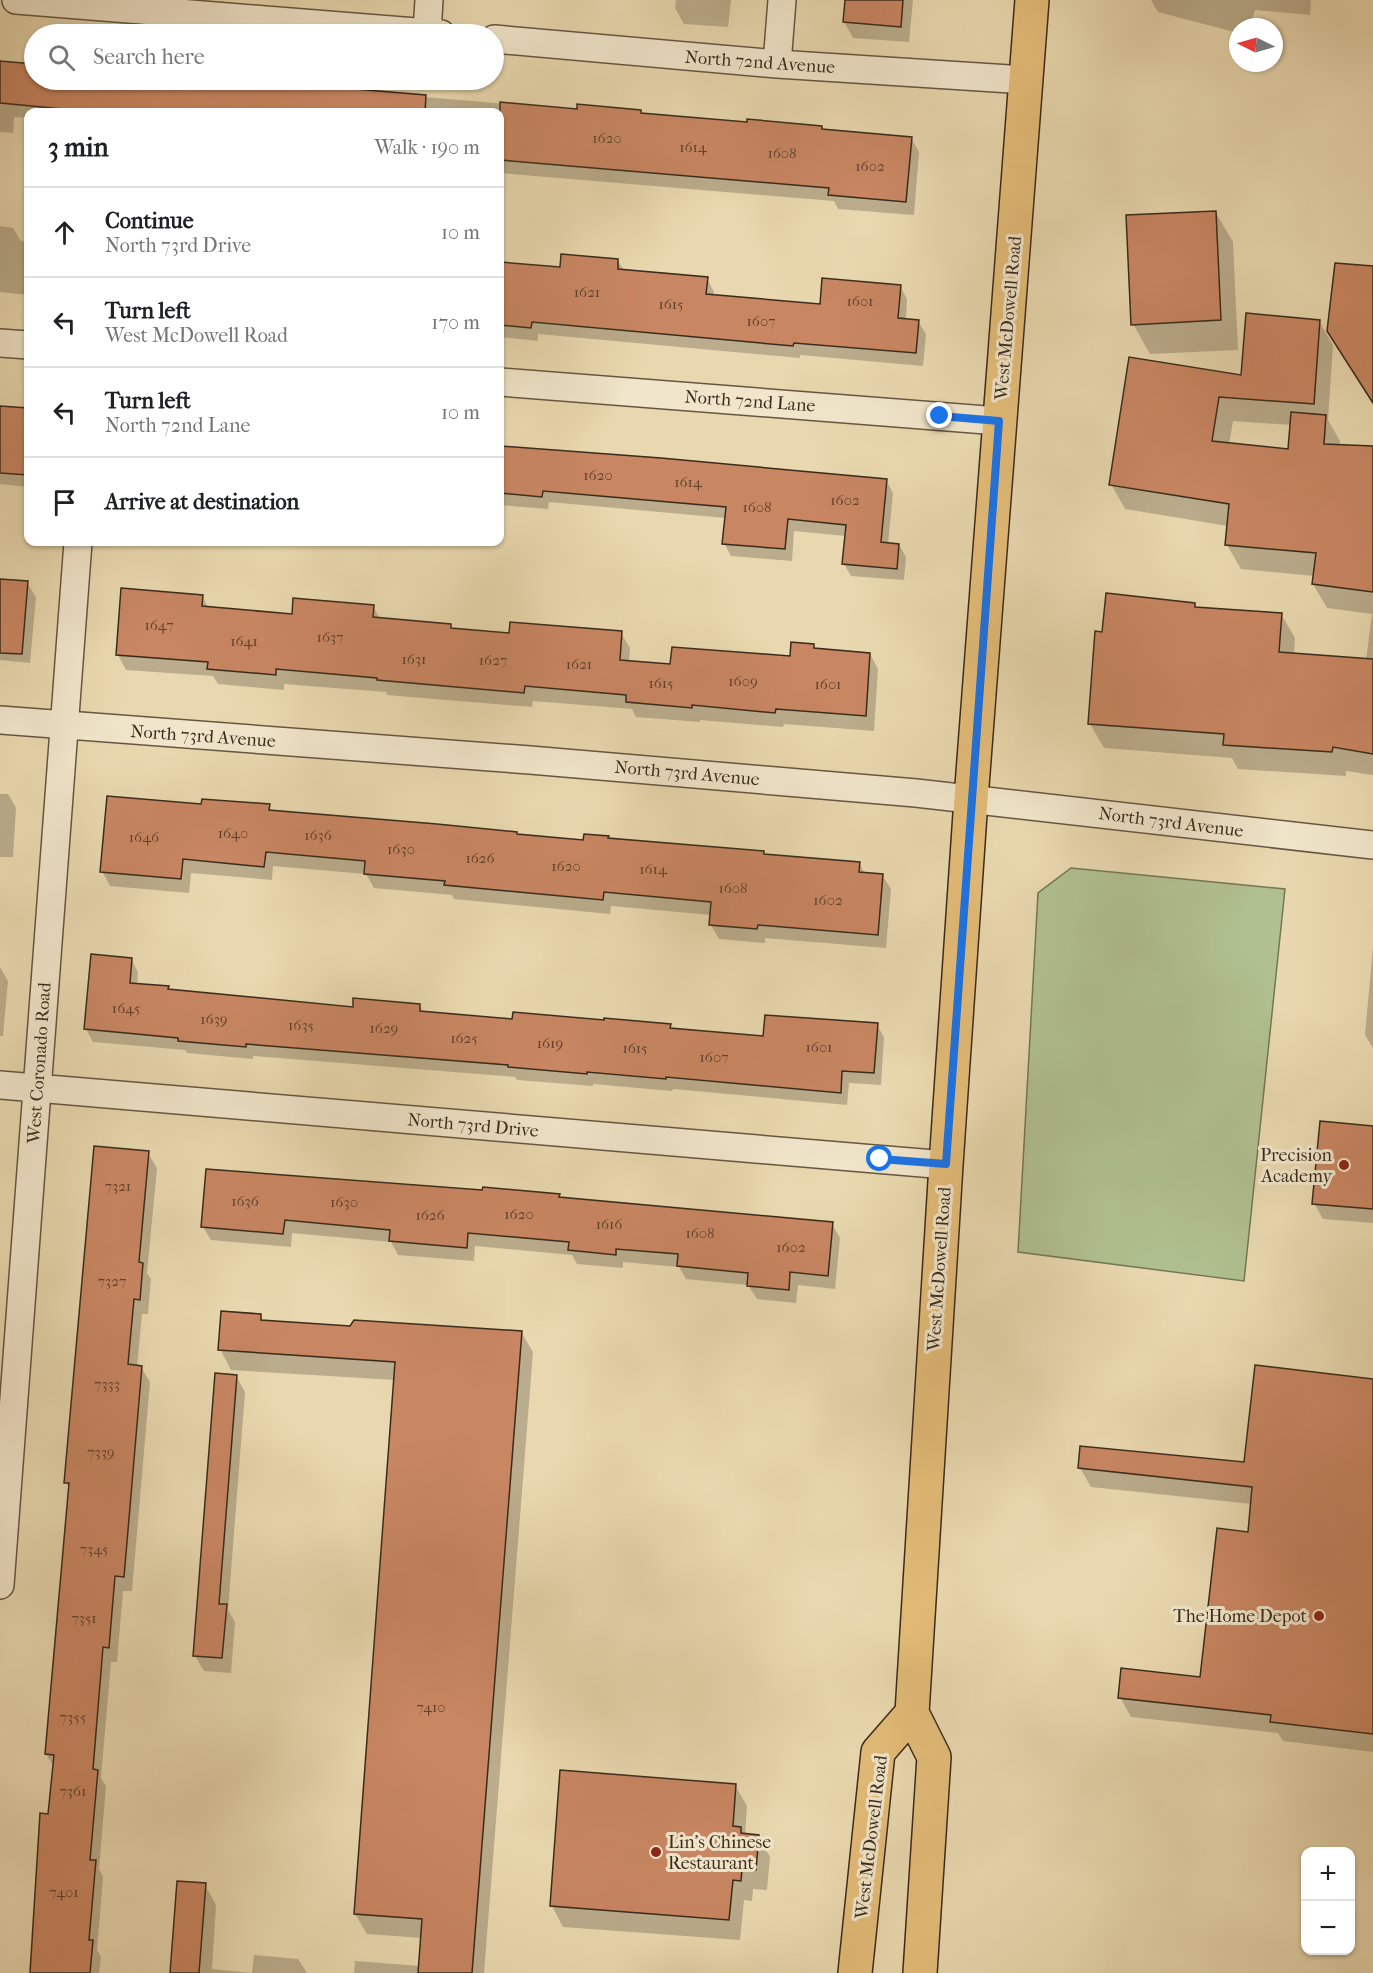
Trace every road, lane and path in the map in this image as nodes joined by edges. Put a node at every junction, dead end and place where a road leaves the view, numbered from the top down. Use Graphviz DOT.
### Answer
graph roads {
  1 [pos="16,0"];
  2 [pos="429,0"];
  3 [pos="782,0"];
  4 [pos="1032,0"];
  5 [pos="72,2"];
  6 [pos="321,24"];
  7 [pos="433,24"];
  8 [pos="504,40"];
  9 [pos="777,64"];
  10 [pos="1026,80"];
  11 [pos="0,343"];
  12 [pos="24,345"];
  13 [pos="504,382"];
  14 [pos="999,421"];
  15 [pos="78,546"];
  16 [pos="0,720"];
  17 [pos="65,726"];
  18 [pos="971,799"];
  19 [pos="1373,845"];
  20 [pos="0,1085"];
  21 [pos="37,1088"];
  22 [pos="946,1164"];
  23 [pos="3,1491"];
  24 [pos="0,1585"];
  25 [pos="912,1713"];
  26 [pos="855,1973"];
  27 [pos="920,1973"];
  1 -- 5 [label="street"];
  2 -- 7 [label="street"];
  3 -- 9 [label="street"];
  4 -- 10 [label="main road, West McDowell Road"];
  5 -- 6 [label="street"];
  8 -- 9 [label="street, North 72nd Avenue"];
  9 -- 10 [label="street, North 72nd Avenue"];
  10 -- 14 [label="main road, West McDowell Road"];
  11 -- 12 [label="street"];
  13 -- 14 [label="street, North 72nd Lane"];
  14 -- 18 [label="main road, West McDowell Road"];
  15 -- 17 [label="street, West Coronado Road"];
  16 -- 17 [label="street, North 73rd Avenue"];
  17 -- 18 [label="street, North 73rd Avenue"];
  17 -- 21 [label="street, West Coronado Road"];
  18 -- 19 [label="street, North 73rd Avenue"];
  18 -- 22 [label="main road, West McDowell Road"];
  20 -- 21 [label="street, North 73rd Drive"];
  21 -- 22 [label="street, North 73rd Drive"];
  21 -- 23 [label="street, West Coronado Road"];
  22 -- 25 [label="main road, West McDowell Road"];
  23 -- 24 [label="street, West Coronado Road"];
  25 -- 26 [label="main road, West McDowell Road"];
  25 -- 27 [label="main road"];
}
